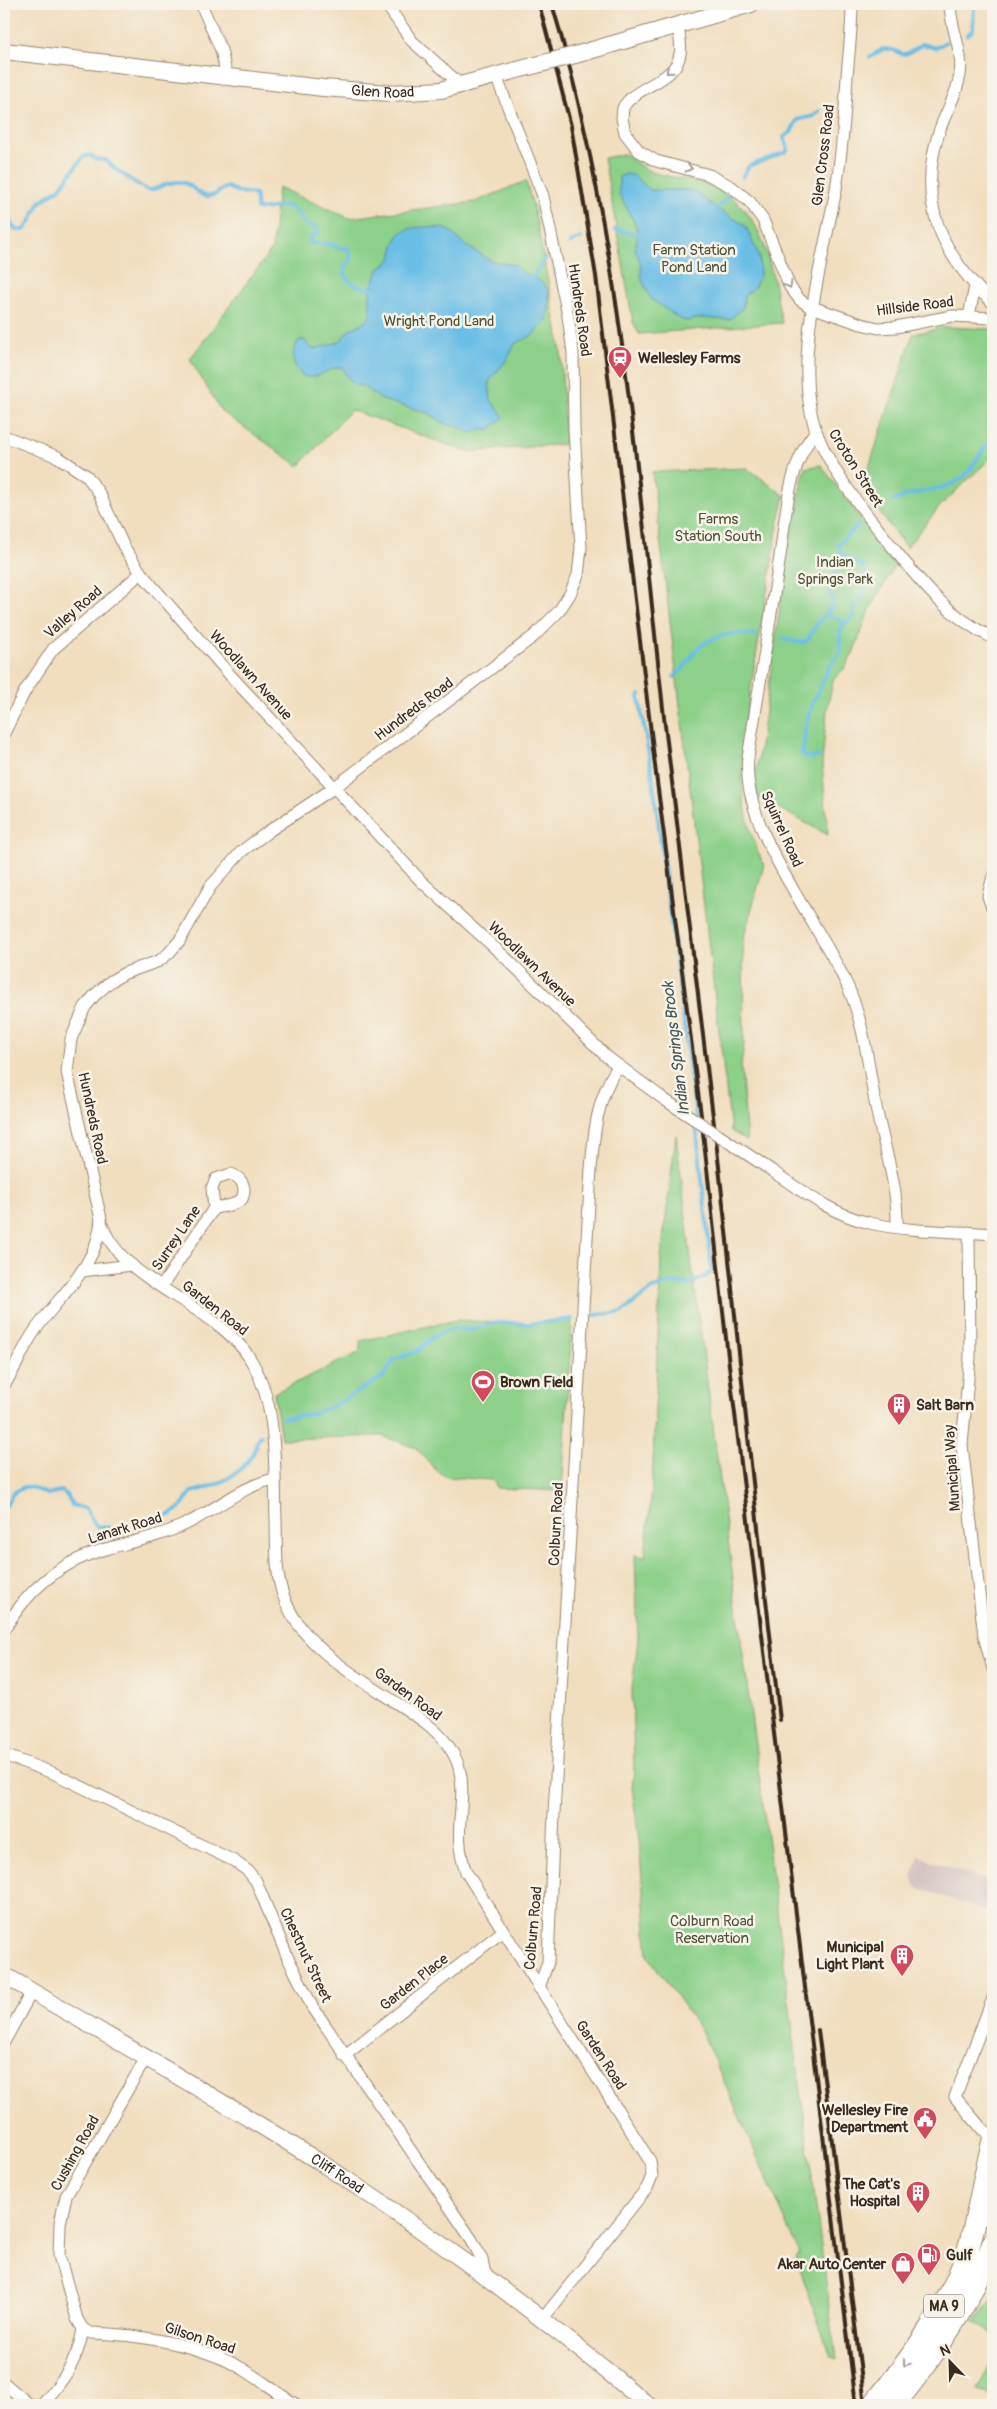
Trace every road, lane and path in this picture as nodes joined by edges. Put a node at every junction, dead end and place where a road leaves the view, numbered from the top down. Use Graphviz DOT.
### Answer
graph roads {
  1 [pos="201,4"];
  2 [pos="386,4"];
  3 [pos="751,4"];
  4 [pos="852,4"];
  5 [pos="950,4"];
  6 [pos="678,26"];
  7 [pos="4,51"];
  8 [pos="496,76"];
  9 [pos="227,77"];
  10 [pos="461,85"];
  11 [pos="975,286"];
  12 [pos="993,303"];
  13 [pos="814,309"];
  14 [pos="969,316"];
  15 [pos="993,318"];
  16 [pos="816,431"];
  17 [pos="4,436"];
  18 [pos="141,573"];
  19 [pos="993,638"];
  20 [pos="8,713"];
  21 [pos="4,733"];
  22 [pos="335,787"];
  23 [pos="993,876"];
  24 [pos="993,910"];
  25 [pos="618,1066"];
  26 [pos="214,1208"];
  27 [pos="101,1219"];
  28 [pos="897,1226"];
  29 [pos="969,1232"];
  30 [pos="993,1234"];
  31 [pos="132,1265"];
  32 [pos="82,1272"];
  33 [pos="162,1286"];
  34 [pos="4,1385"];
  35 [pos="274,1479"];
  36 [pos="4,1630"];
  37 [pos="993,1669"];
  38 [pos="4,1755"];
  39 [pos="503,1931"];
  40 [pos="4,1975"];
  41 [pos="539,1988"];
  42 [pos="32,1991"];
  43 [pos="993,1998"];
  44 [pos="4,2042"];
  45 [pos="344,2056"];
  46 [pos="146,2058"];
  47 [pos="993,2136"];
  48 [pos="993,2141"];
  49 [pos="985,2212"];
  50 [pos="993,2243"];
  51 [pos="486,2278"];
  52 [pos="542,2321"];
  53 [pos="84,2330"];
  54 [pos="4,2383"];
  55 [pos="884,2400"];
  56 [pos="30,2405"];
  57 [pos="42,2405"];
  58 [pos="296,2405"];
  59 [pos="648,2405"];
  1 -- 9 [label="street"];
  2 -- 10 [label="street"];
  3 -- 6 [label="street, Glen Road"];
  4 -- 13 [label="street, Glen Cross Road"];
  5 -- 11 [label="street"];
  6 -- 8 [label="street, Glen Road, bridge"];
  6 -- 13 [label="street, one-way"];
  7 -- 9 [label="street, Glen Road"];
  8 -- 10 [label="street, Glen Road"];
  8 -- 22 [label="street, Hundreds Road"];
  9 -- 10 [label="street, Glen Road"];
  11 -- 12 [label="street"];
  11 -- 14 [label="street"];
  13 -- 14 [label="street, Hillside Road"];
  13 -- 16 [label="street, Croton Street"];
  14 -- 15 [label="street, Hillside Road"];
  16 -- 19 [label="street, Croton Street"];
  16 -- 28 [label="street, Squirrel Road"];
  17 -- 18 [label="street, Woodlawn Avenue"];
  18 -- 20 [label="street, Valley Road"];
  18 -- 22 [label="street, Woodlawn Avenue"];
  20 -- 21 [label="street, Valley Road"];
  22 -- 25 [label="street, Woodlawn Avenue"];
  22 -- 27 [label="street, Hundreds Road"];
  23 -- 24 [label="street"];
  25 -- 28 [label="street, Woodlawn Avenue, bridge"];
  25 -- 41 [label="street, Colburn Road"];
  26 -- 33 [label="street, Surrey Lane"];
  27 -- 31 [label="street, Garden Road"];
  27 -- 32 [label="street, Hundreds Road"];
  28 -- 29 [label="street, Woodlawn Avenue"];
  29 -- 30 [label="street, Woodlawn Avenue"];
  29 -- 37 [label="street, Municipal Way"];
  31 -- 32 [label="street"];
  31 -- 33 [label="street, Garden Road"];
  32 -- 34 [label="street, Hundreds Road"];
  33 -- 35 [label="street, Garden Road"];
  35 -- 36 [label="street, Lanark Road"];
  35 -- 39 [label="street, Garden Road"];
  38 -- 45 [label="street, Chestnut Street"];
  39 -- 41 [label="street, Garden Road"];
  39 -- 45 [label="street, Garden Place"];
  40 -- 42 [label="street, Cliff Road"];
  41 -- 52 [label="street, Garden Road"];
  42 -- 44 [label="street"];
  42 -- 46 [label="street, Cliff Road"];
  43 -- 47 [label="street"];
  45 -- 51 [label="street, Chestnut Street"];
  46 -- 51 [label="street, Cliff Road"];
  46 -- 53 [label="street, Cushing Road"];
  48 -- 49 [label="highway, MA 9"];
  49 -- 55 [label="highway, MA 9, one-way"];
  50 -- 55 [label="highway, MA 9"];
  51 -- 52 [label="street, Cliff Road"];
  52 -- 59 [label="street, Cliff Road"];
  53 -- 57 [label="street"];
  53 -- 58 [label="street, Gilson Road"];
  54 -- 56 [label="street"];
}
